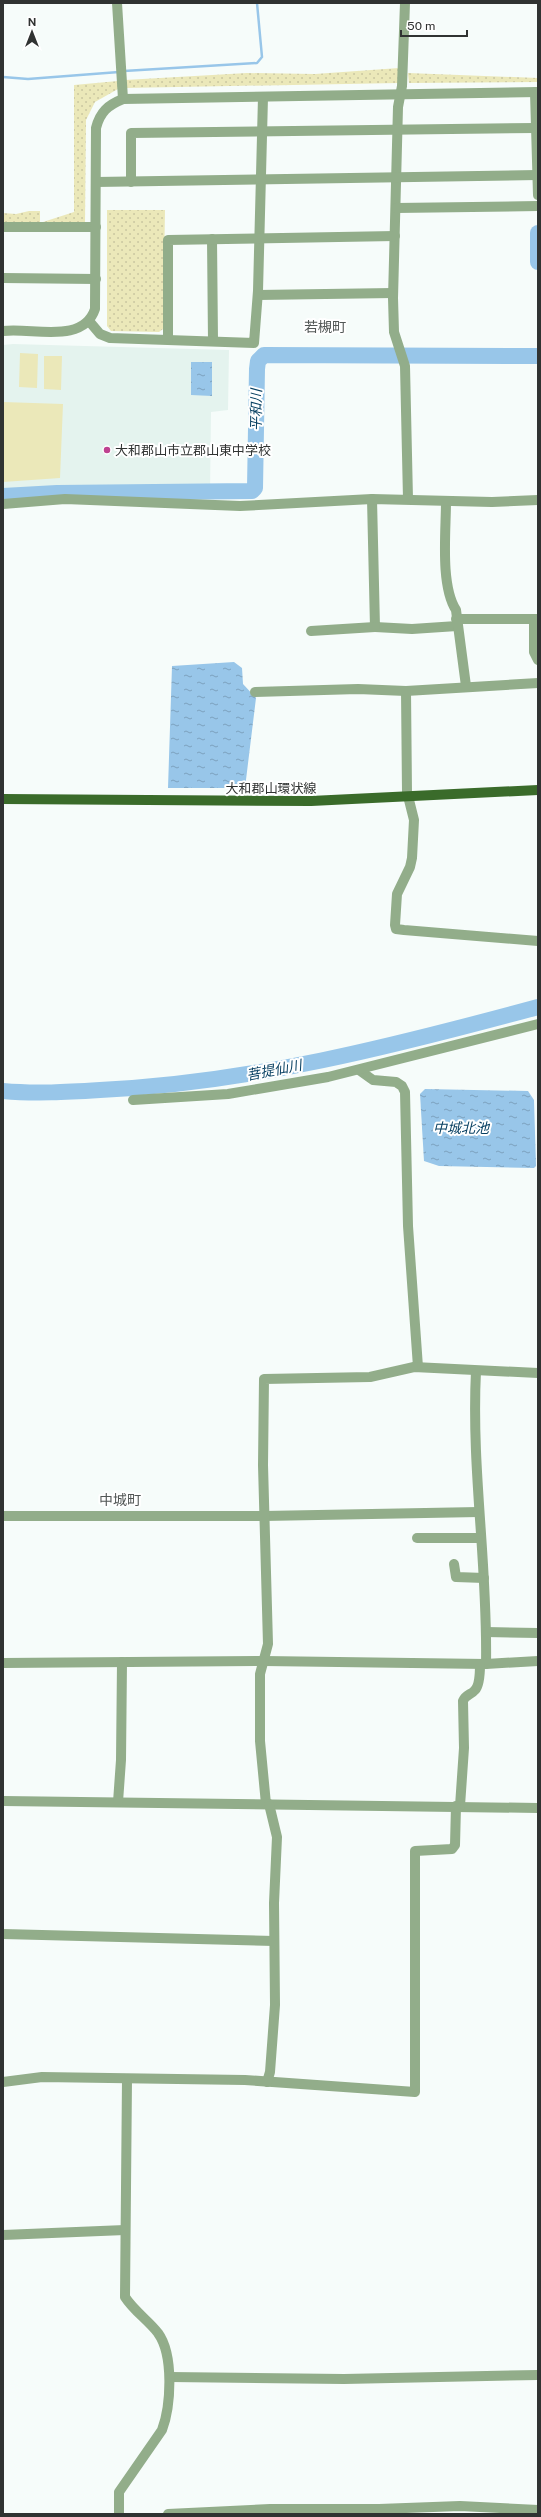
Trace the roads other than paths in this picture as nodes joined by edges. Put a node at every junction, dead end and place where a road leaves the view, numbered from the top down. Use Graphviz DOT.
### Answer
graph roads {
  1 [pos="117,3"];
  2 [pos="406,3"];
  3 [pos="536,92"];
  4 [pos="400,94"];
  5 [pos="263,96"];
  6 [pos="123,99"];
  7 [pos="535,128"];
  8 [pos="398,129"];
  9 [pos="263,130"];
  10 [pos="537,175"];
  11 [pos="397,178"];
  12 [pos="261,180"];
  13 [pos="96,182"];
  14 [pos="131,182"];
  15 [pos="538,195"];
  16 [pos="538,206"];
  17 [pos="396,208"];
  18 [pos="3,227"];
  19 [pos="96,227"];
  20 [pos="395,236"];
  21 [pos="259,238"];
  22 [pos="212,239"];
  23 [pos="3,278"];
  24 [pos="96,279"];
  25 [pos="393,293"];
  26 [pos="258,295"];
  27 [pos="89,321"];
  28 [pos="3,331"];
  29 [pos="168,339"];
  30 [pos="212,340"];
  31 [pos="372,499"];
  32 [pos="408,499"];
  33 [pos="538,500"];
  34 [pos="446,502"];
  35 [pos="3,504"];
  36 [pos="536,619"];
  37 [pos="457,622"];
  38 [pos="375,627"];
  39 [pos="311,631"];
  40 [pos="538,660"];
  41 [pos="538,683"];
  42 [pos="466,686"];
  43 [pos="406,691"];
  44 [pos="255,692"];
  45 [pos="538,790"];
  46 [pos="409,797"];
  47 [pos="3,799"];
  48 [pos="538,941"];
  49 [pos="538,1024"];
  50 [pos="359,1070"];
  51 [pos="133,1100"];
  52 [pos="418,1367"];
  53 [pos="476,1371"];
  54 [pos="538,1374"];
  55 [pos="479,1512"];
  56 [pos="3,1516"];
  57 [pos="264,1516"];
  58 [pos="417,1538"];
  59 [pos="480,1538"];
  60 [pos="454,1564"];
  61 [pos="484,1578"];
  62 [pos="486,1632"];
  63 [pos="538,1634"];
  64 [pos="538,1661"];
  65 [pos="122,1662"];
  66 [pos="264,1662"];
  67 [pos="3,1663"];
  68 [pos="483,1664"];
  69 [pos="3,1801"];
  70 [pos="118,1802"];
  71 [pos="267,1804"];
  72 [pos="458,1806"];
  73 [pos="538,1808"];
  74 [pos="3,1934"];
  75 [pos="274,1941"];
  76 [pos="127,2079"];
  77 [pos="3,2082"];
  78 [pos="267,2082"];
  79 [pos="125,2230"];
  80 [pos="3,2235"];
  81 [pos="538,2375"];
  82 [pos="170,2377"];
  83 [pos="538,2510"];
  84 [pos="119,2514"];
  85 [pos="168,2514"];
  1 -- 6 [label="street"];
  2 -- 4 [label="street"];
  3 -- 4 [label="street"];
  3 -- 7 [label="street"];
  4 -- 5 [label="street"];
  4 -- 8 [label="street"];
  5 -- 6 [label="street"];
  5 -- 9 [label="street"];
  6 -- 13 [label="street"];
  7 -- 8 [label="street"];
  7 -- 10 [label="street"];
  8 -- 9 [label="street"];
  8 -- 11 [label="street"];
  9 -- 12 [label="street"];
  9 -- 14 [label="street"];
  10 -- 11 [label="street"];
  10 -- 15 [label="street"];
  11 -- 12 [label="street"];
  11 -- 17 [label="street"];
  12 -- 14 [label="street"];
  12 -- 21 [label="street"];
  13 -- 14 [label="street"];
  13 -- 19 [label="street"];
  16 -- 17 [label="street"];
  17 -- 20 [label="street"];
  18 -- 19 [label="street"];
  19 -- 24 [label="street"];
  20 -- 21 [label="street"];
  20 -- 25 [label="street"];
  21 -- 22 [label="street"];
  21 -- 26 [label="street"];
  22 -- 29 [label="street"];
  22 -- 30 [label="street"];
  23 -- 24 [label="street"];
  24 -- 27 [label="street"];
  25 -- 26 [label="street"];
  25 -- 32 [label="street"];
  26 -- 30 [label="street"];
  27 -- 28 [label="street"];
  27 -- 29 [label="street"];
  29 -- 30 [label="street"];
  31 -- 32 [label="street"];
  31 -- 35 [label="street"];
  31 -- 38 [label="street"];
  32 -- 34 [label="street"];
  33 -- 34 [label="street"];
  34 -- 37 [label="street"];
  36 -- 37 [label="street"];
  36 -- 40 [label="street"];
  37 -- 38 [label="street"];
  37 -- 42 [label="street"];
  38 -- 39 [label="street"];
  41 -- 42 [label="street"];
  42 -- 43 [label="street"];
  43 -- 44 [label="street"];
  43 -- 46 [label="street"];
  45 -- 46 [label="main road, 大和郡山環状線"];
  46 -- 47 [label="main road, 大和郡山環状線"];
  46 -- 48 [label="street"];
  49 -- 50 [label="street"];
  50 -- 51 [label="street"];
  50 -- 52 [label="street"];
  52 -- 53 [label="street"];
  52 -- 57 [label="street"];
  53 -- 54 [label="street"];
  53 -- 55 [label="street"];
  55 -- 57 [label="street"];
  55 -- 59 [label="street"];
  56 -- 57 [label="street"];
  57 -- 66 [label="street"];
  58 -- 59 [label="street"];
  59 -- 61 [label="street"];
  60 -- 61 [label="street"];
  61 -- 62 [label="street"];
  62 -- 63 [label="street"];
  62 -- 68 [label="street"];
  64 -- 68 [label="street"];
  65 -- 66 [label="street"];
  65 -- 67 [label="street"];
  65 -- 70 [label="street"];
  66 -- 68 [label="street"];
  66 -- 71 [label="street"];
  68 -- 72 [label="street"];
  69 -- 70 [label="street"];
  70 -- 71 [label="street"];
  71 -- 72 [label="street"];
  71 -- 75 [label="street"];
  72 -- 73 [label="street"];
  72 -- 78 [label="street"];
  74 -- 75 [label="street"];
  75 -- 78 [label="street"];
  76 -- 77 [label="street"];
  76 -- 78 [label="street"];
  76 -- 79 [label="street"];
  79 -- 80 [label="street"];
  79 -- 82 [label="street"];
  81 -- 82 [label="street"];
  82 -- 84 [label="street"];
  83 -- 85 [label="street"];
}
